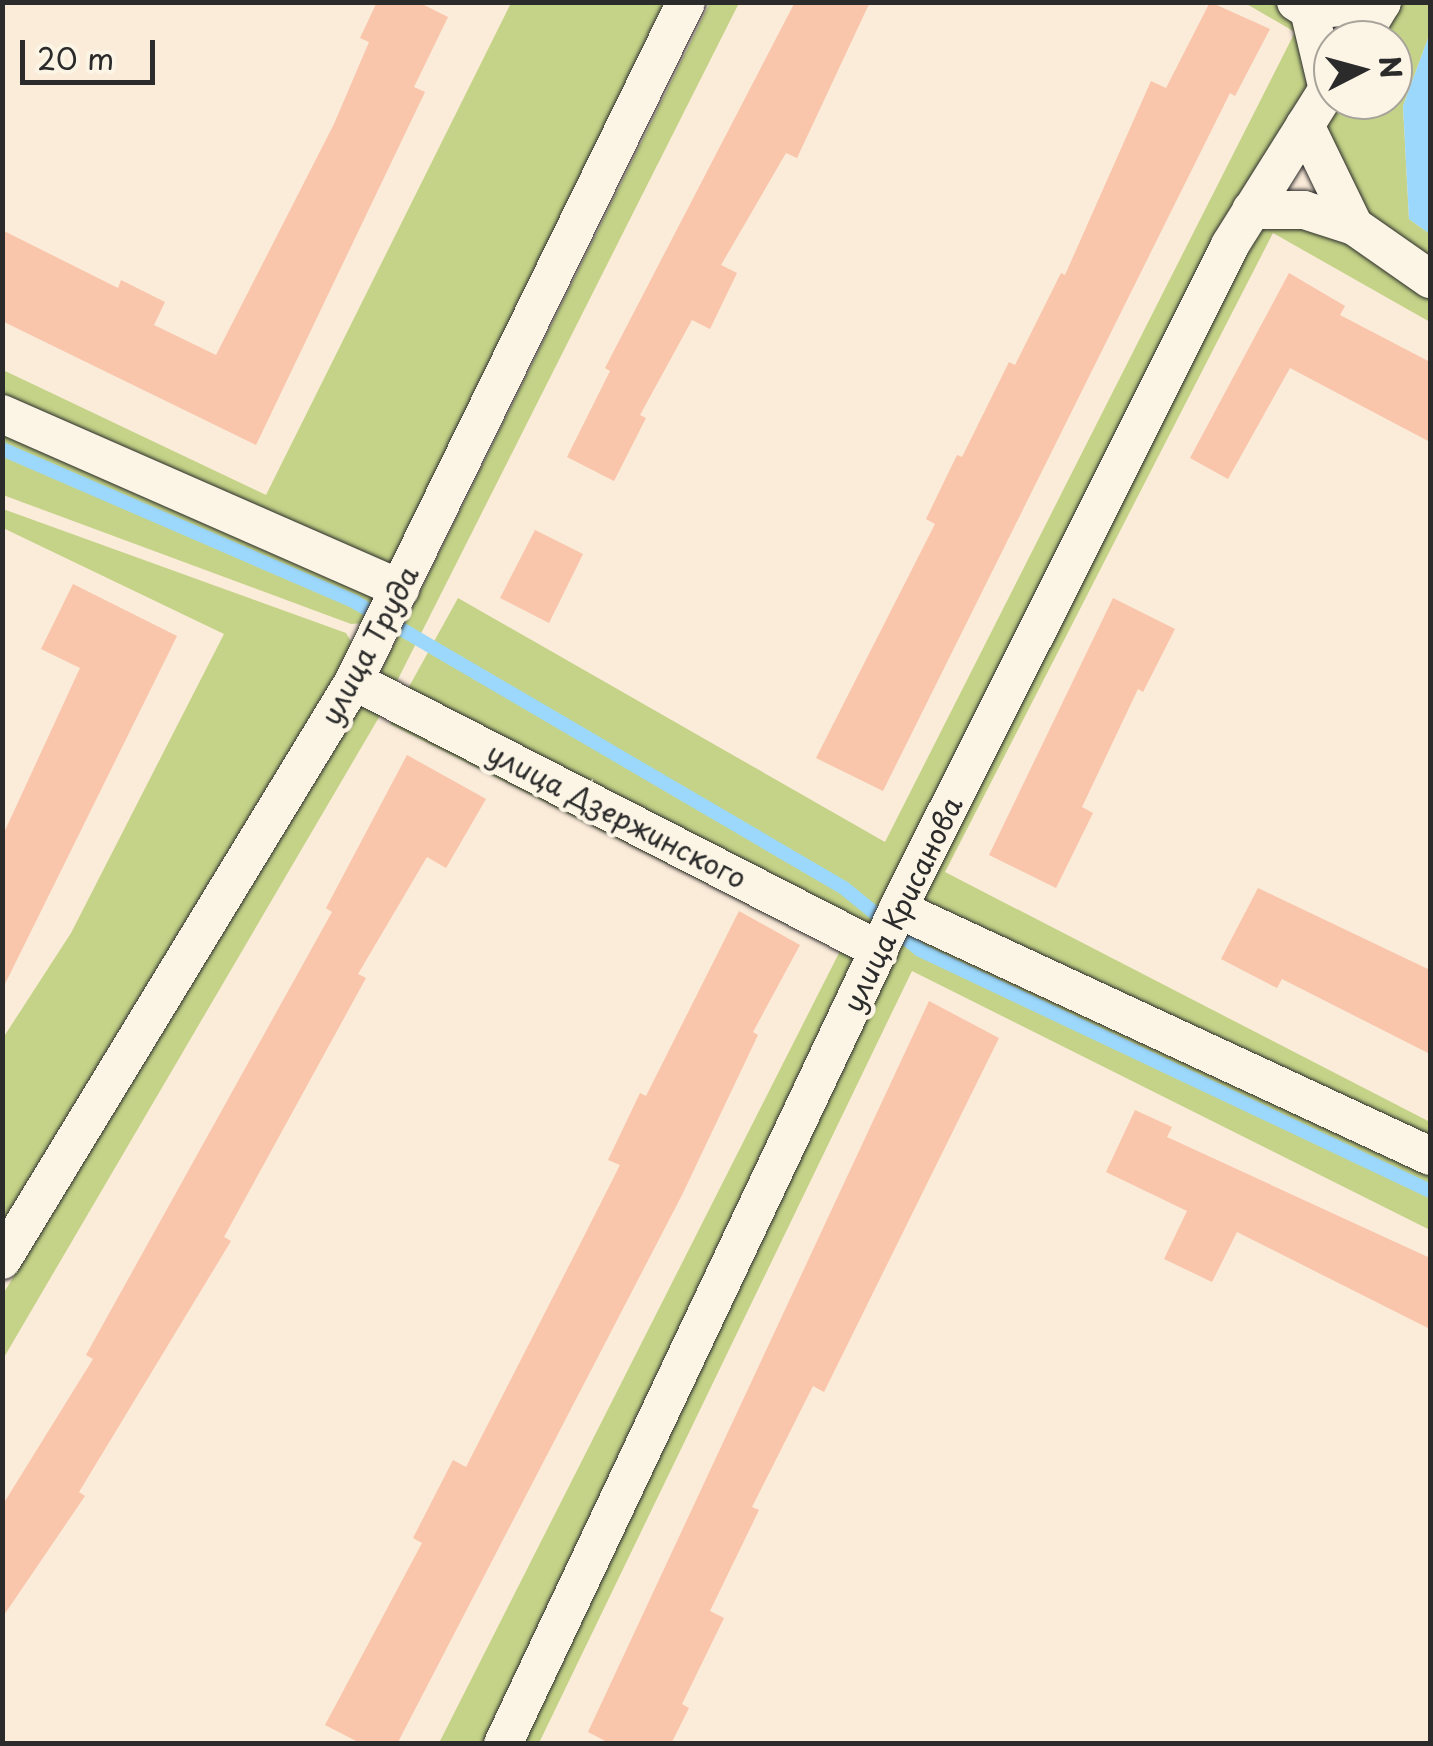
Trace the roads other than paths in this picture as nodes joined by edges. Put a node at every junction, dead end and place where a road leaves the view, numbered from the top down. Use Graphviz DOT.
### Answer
graph roads {
  1 [pos="686,2"];
  2 [pos="1382,3"];
  3 [pos="1302,6"];
  4 [pos="1313,37"];
  5 [pos="1313,114"];
  6 [pos="1306,125"];
  7 [pos="1251,210"];
  8 [pos="1354,226"];
  9 [pos="1430,279"];
  10 [pos="2,414"];
  11 [pos="400,589"];
  12 [pos="354,681"];
  13 [pos="898,909"];
  14 [pos="879,950"];
  15 [pos="1430,1156"];
  16 [pos="2,1260"];
  17 [pos="503,1744"];
  1 -- 11 [label="street, улица Труда"];
  2 -- 3 [label="street"];
  3 -- 4 [label="street"];
  5 -- 6 [label="street, улица Крисанова"];
  6 -- 7 [label="street, улица Крисанова"];
  6 -- 8 [label="street"];
  7 -- 8 [label="street"];
  7 -- 13 [label="street, улица Крисанова"];
  8 -- 9 [label="street"];
  10 -- 11 [label="street"];
  11 -- 12 [label="street, улица Труда"];
  12 -- 14 [label="street, улица Дзержинского"];
  12 -- 16 [label="street, улица Труда"];
  13 -- 14 [label="street, улица Крисанова"];
  13 -- 15 [label="street"];
  14 -- 17 [label="street, улица Крисанова"];
}
